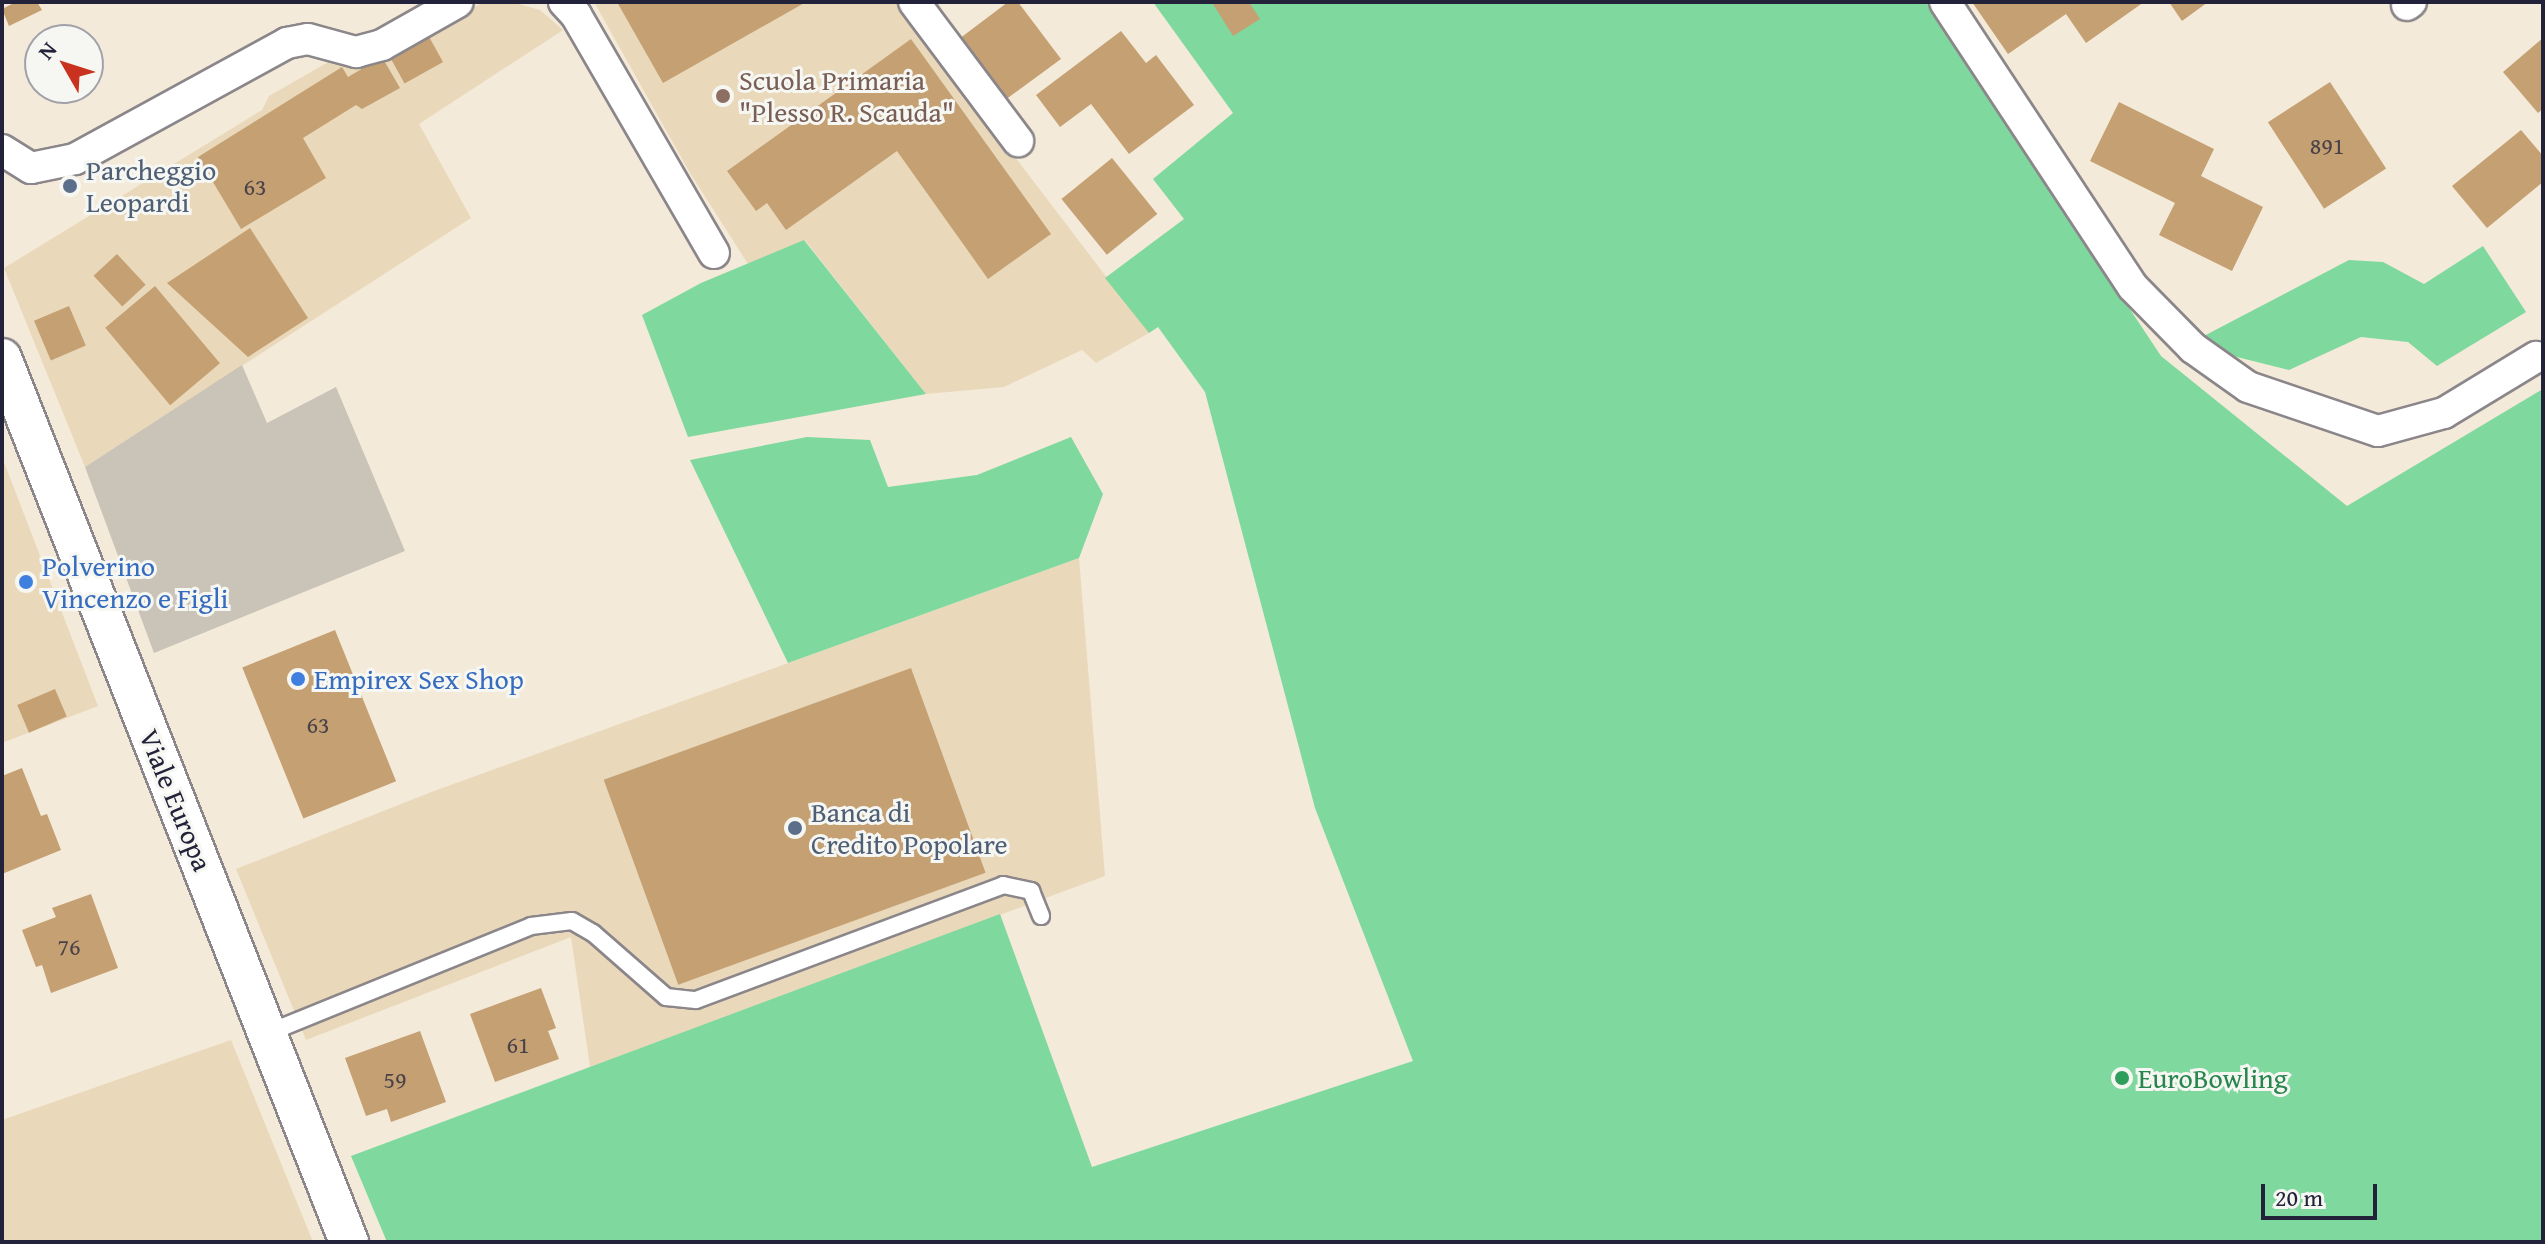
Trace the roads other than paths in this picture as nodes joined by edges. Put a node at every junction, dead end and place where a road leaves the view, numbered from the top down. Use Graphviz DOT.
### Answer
graph roads {
  1 [pos="458,2"];
  2 [pos="564,2"];
  3 [pos="914,2"];
  4 [pos="1945,2"];
  5 [pos="1018,141"];
  6 [pos="2,150"];
  7 [pos="714,253"];
  8 [pos="2536,357"];
  9 [pos="2,358"];
  10 [pos="1041,916"];
  11 [pos="268,1033"];
  12 [pos="349,1242"];
  1 -- 6 [label="street"];
  2 -- 7 [label="street"];
  3 -- 5 [label="street"];
  4 -- 8 [label="street"];
  9 -- 11 [label="street, Viale Europa"];
  10 -- 11 [label="lane"];
  11 -- 12 [label="street, Viale Europa"];
}
